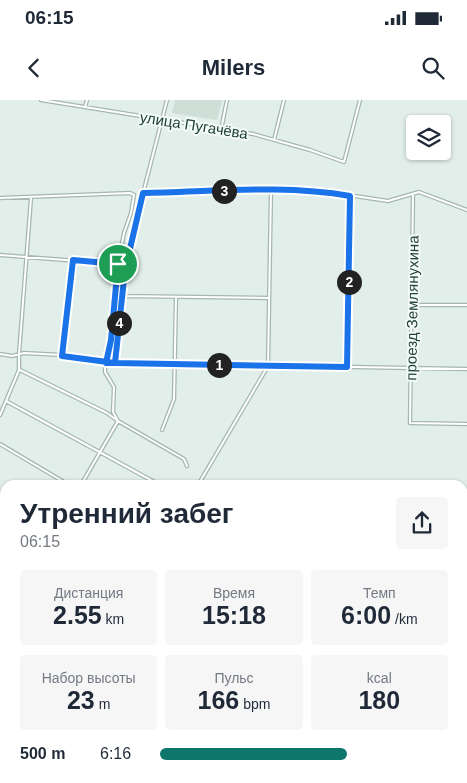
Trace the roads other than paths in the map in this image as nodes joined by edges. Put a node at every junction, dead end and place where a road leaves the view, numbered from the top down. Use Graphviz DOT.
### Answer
graph roads {
  1 [pos="41,100"];
  2 [pos="87,100"];
  3 [pos="166,100"];
  4 [pos="228,100"];
  5 [pos="284,100"];
  6 [pos="360,100"];
  7 [pos="85,107"];
  8 [pos="162,119"];
  9 [pos="221,130"];
  10 [pos="274,140"];
  11 [pos="271,190"];
  12 [pos="143,193"];
  13 [pos="413,194"];
  14 [pos="350,196"];
  15 [pos="0,198"];
  16 [pos="31,198"];
  17 [pos="467,210"];
  18 [pos="0,255"];
  19 [pos="27,257"];
  20 [pos="73,260"];
  21 [pos="118,264"];
  22 [pos="122,296"];
  23 [pos="176,297"];
  24 [pos="269,298"];
  25 [pos="412,305"];
  26 [pos="467,306"];
  27 [pos="0,354"];
  28 [pos="19,354"];
  29 [pos="62,356"];
  30 [pos="106,363"];
  31 [pos="115,363"];
  32 [pos="175,364"];
  33 [pos="268,366"];
  34 [pos="347,367"];
  35 [pos="411,369"];
  36 [pos="19,370"];
  37 [pos="467,370"];
  38 [pos="6,401"];
  39 [pos="0,415"];
  40 [pos="118,421"];
  41 [pos="467,424"];
  42 [pos="162,430"];
  43 [pos="0,444"];
  44 [pos="101,452"];
  45 [pos="187,466"];
  46 [pos="61,480"];
  47 [pos="84,480"];
  48 [pos="151,480"];
  49 [pos="201,480"];
  1 -- 7 [label="street, улица Пугачёва"];
  2 -- 7 [label="street"];
  3 -- 8 [label="street"];
  4 -- 9 [label="street"];
  5 -- 10 [label="street"];
  6 -- 10 [label="street, улица Пугачёва"];
  7 -- 8 [label="street, улица Пугачёва"];
  8 -- 9 [label="street, улица Пугачёва"];
  8 -- 12 [label="street"];
  9 -- 10 [label="street, улица Пугачёва"];
  11 -- 12 [label="street"];
  11 -- 14 [label="street"];
  11 -- 24 [label="street"];
  12 -- 22 [label="street"];
  13 -- 14 [label="street"];
  13 -- 17 [label="street"];
  13 -- 25 [label="street, проезд Землянухина"];
  14 -- 34 [label="street"];
  15 -- 16 [label="street"];
  16 -- 19 [label="street"];
  16 -- 21 [label="street"];
  18 -- 19 [label="street"];
  19 -- 20 [label="street"];
  19 -- 28 [label="street"];
  20 -- 21 [label="street"];
  20 -- 29 [label="street"];
  21 -- 30 [label="street"];
  22 -- 23 [label="street"];
  22 -- 31 [label="street"];
  23 -- 24 [label="street"];
  23 -- 32 [label="street"];
  24 -- 33 [label="street"];
  25 -- 26 [label="street"];
  25 -- 35 [label="street, проезд Землянухина"];
  27 -- 28 [label="street"];
  28 -- 29 [label="street"];
  28 -- 36 [label="street"];
  29 -- 30 [label="street"];
  30 -- 31 [label="street"];
  30 -- 40 [label="street"];
  31 -- 32 [label="street"];
  32 -- 33 [label="street"];
  32 -- 42 [label="street"];
  33 -- 34 [label="street"];
  33 -- 49 [label="street"];
  34 -- 35 [label="street"];
  35 -- 37 [label="street"];
  35 -- 41 [label="street, проезд Землянухина"];
  36 -- 38 [label="street"];
  36 -- 40 [label="street"];
  38 -- 39 [label="street"];
  38 -- 44 [label="street"];
  40 -- 44 [label="street"];
  40 -- 45 [label="street"];
  43 -- 46 [label="street"];
  44 -- 47 [label="street"];
  44 -- 48 [label="street"];
}
